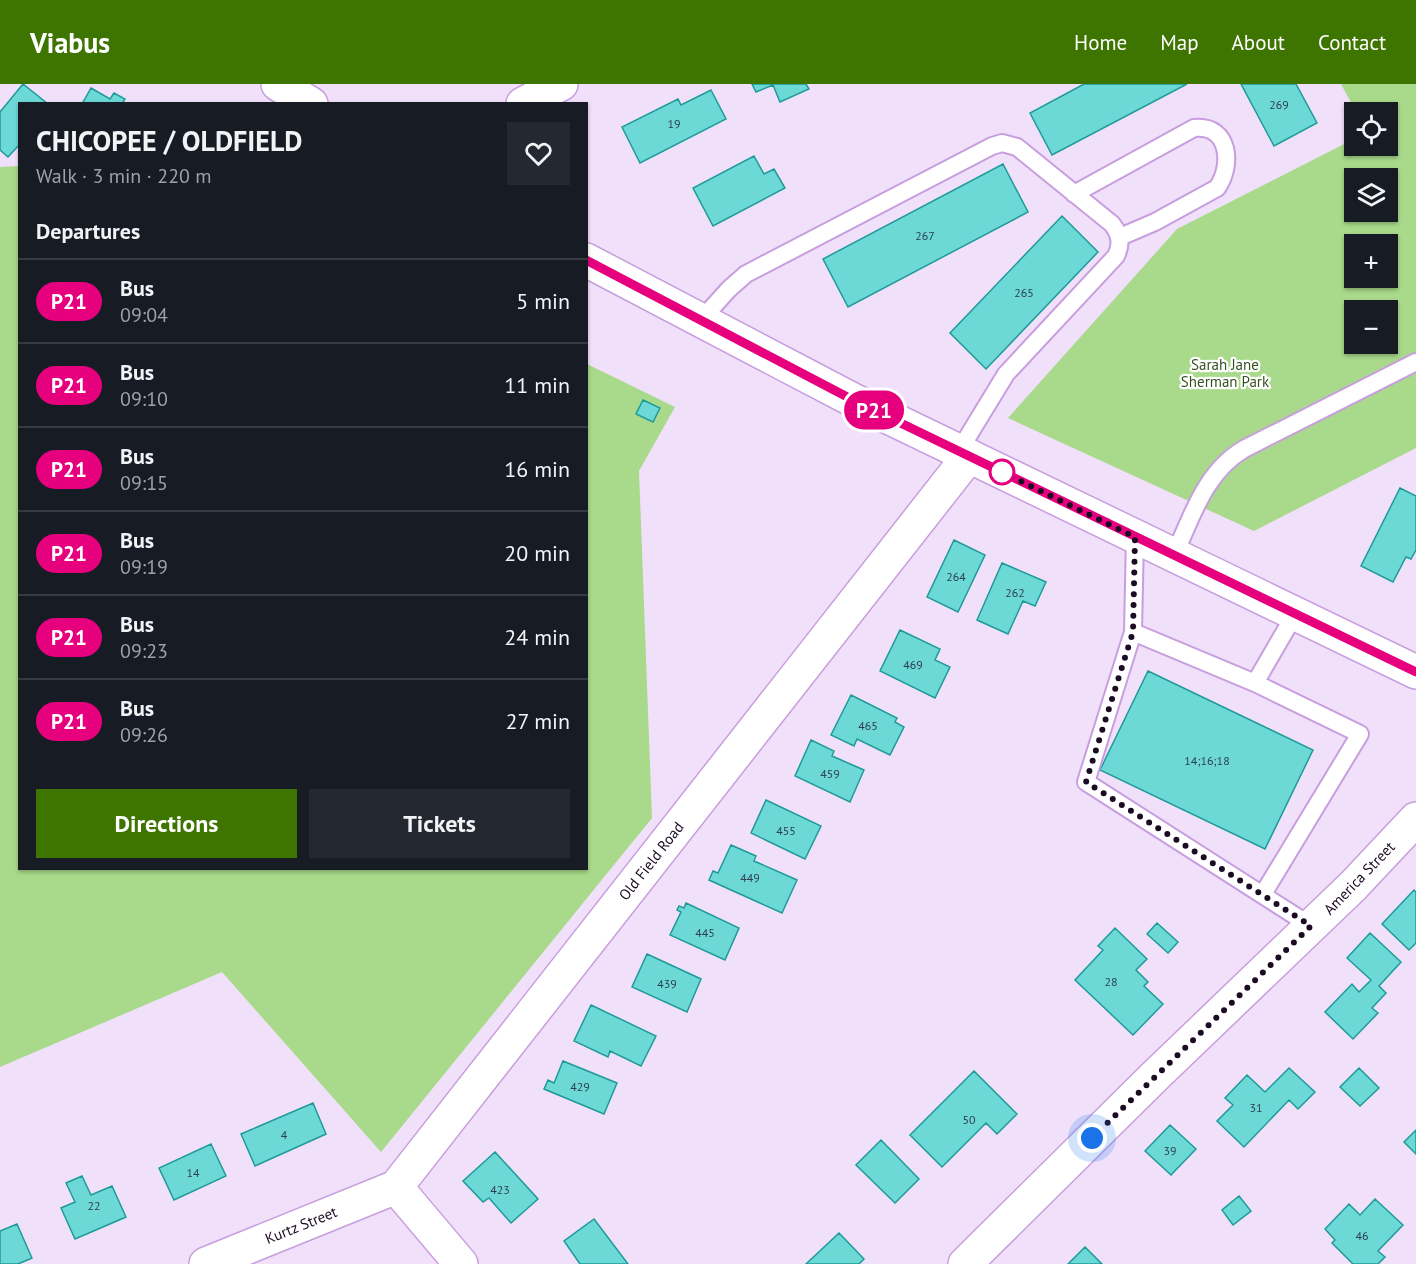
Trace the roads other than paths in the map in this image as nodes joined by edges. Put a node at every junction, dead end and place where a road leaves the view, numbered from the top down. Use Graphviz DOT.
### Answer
graph roads {
  1 [pos="278,84"];
  2 [pos="561,84"];
  3 [pos="308,102"];
  4 [pos="527,102"];
  5 [pos="1074,194"];
  6 [pos="1120,237"];
  7 [pos="588,261"];
  8 [pos="701,320"];
  9 [pos="1416,362"];
  10 [pos="964,454"];
  11 [pos="1135,537"];
  12 [pos="1174,556"];
  13 [pos="1294,614"];
  14 [pos="1133,632"];
  15 [pos="1416,672"];
  16 [pos="1255,684"];
  17 [pos="1416,819"];
  18 [pos="1263,894"];
  19 [pos="1311,926"];
  20 [pos="396,1186"];
  21 [pos="206,1264"];
  22 [pos="461,1264"];
  23 [pos="965,1264"];
  1 -- 3 [label="street"];
  2 -- 4 [label="street"];
  5 -- 6 [label="lane"];
  5 -- 6 [label="lane"];
  5 -- 8 [label="lane"];
  6 -- 10 [label="lane"];
  7 -- 8 [label="street"];
  8 -- 10 [label="street"];
  9 -- 12 [label="lane"];
  10 -- 11 [label="street"];
  10 -- 20 [label="street, Old Field Road"];
  11 -- 12 [label="street"];
  11 -- 14 [label="lane"];
  12 -- 13 [label="street"];
  13 -- 15 [label="street"];
  13 -- 16 [label="lane"];
  14 -- 16 [label="lane"];
  14 -- 18 [label="lane"];
  16 -- 18 [label="lane"];
  17 -- 19 [label="street, America Street"];
  18 -- 19 [label="lane"];
  19 -- 23 [label="street, America Street"];
  20 -- 21 [label="street, Kurtz Street"];
  20 -- 22 [label="street"];
}
